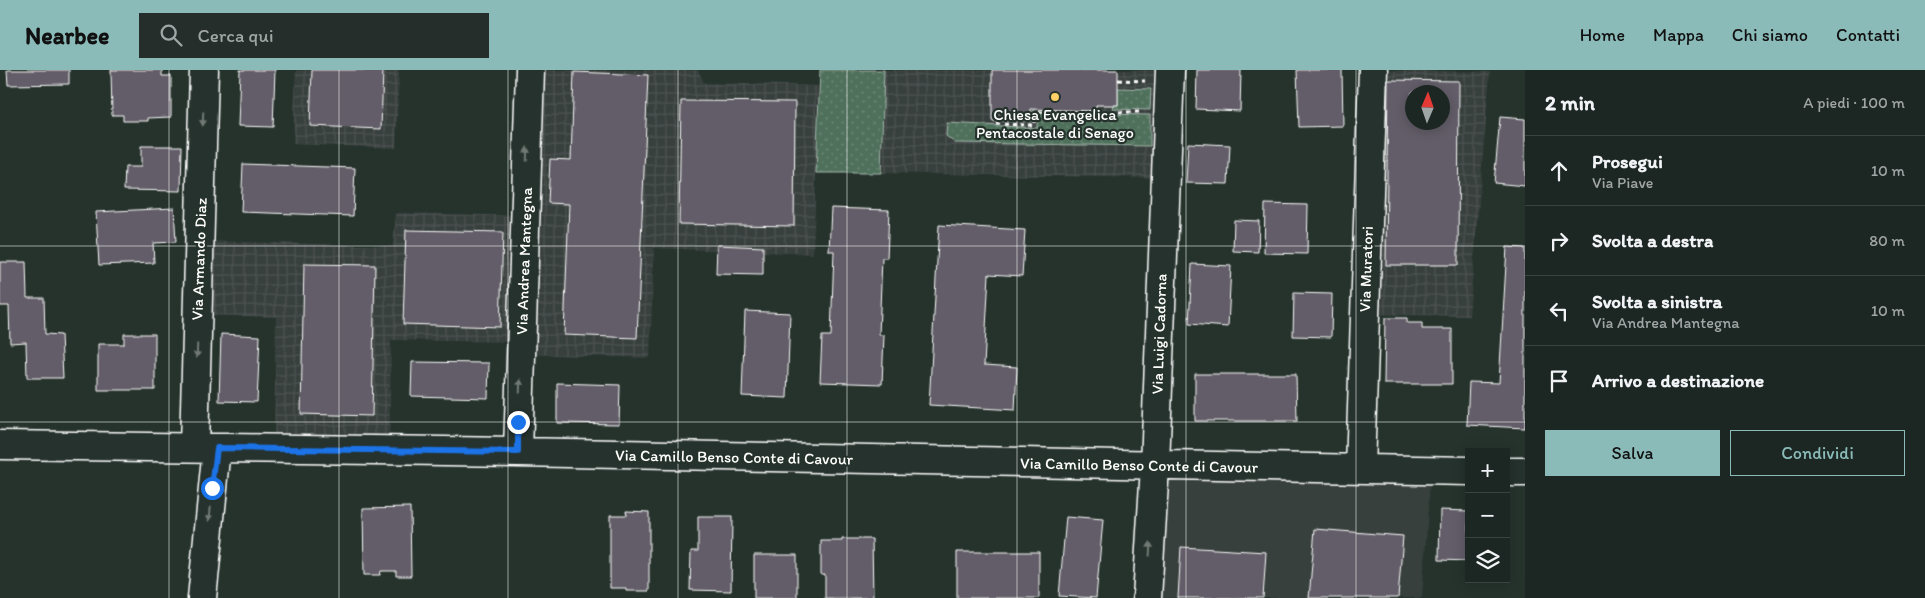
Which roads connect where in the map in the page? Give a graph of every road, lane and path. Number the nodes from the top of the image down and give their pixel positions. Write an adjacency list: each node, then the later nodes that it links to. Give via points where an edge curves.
1 (204, 70): 8 (street, Via Armando Diaz, one-way to 8)
2 (530, 70): 9 (street, Via Andrea Mantegna, one-way to 2)
3 (1170, 70): 10 (street, Via Luigi Cadorna)
4 (1373, 70): 11 (street, Via Muratori)
5 (1150, 112): 6 (path, via 1034,112 1034,125)
6 (996, 124)
7 (0, 445): 8 (street, Via Camillo Benso Conte di Cavour)
8 (206, 448): 9 (street, Via Camillo Benso Conte di Cavour); 15 (street, Via Armando Diaz, one-way to 15)
9 (518, 452): 10 (street, Via Camillo Benso Conte di Cavour)
10 (1155, 466): 11 (street, Via Camillo Benso Conte di Cavour); 16 (street, Via Luigi Cadorna, one-way to 10)
11 (1360, 469): 12 (street, Via Camillo Benso Conte di Cavour)
12 (1465, 471)
13 (1510, 472): 14 (street)
14 (1525, 472)
15 (202, 598)
16 (1147, 598)

